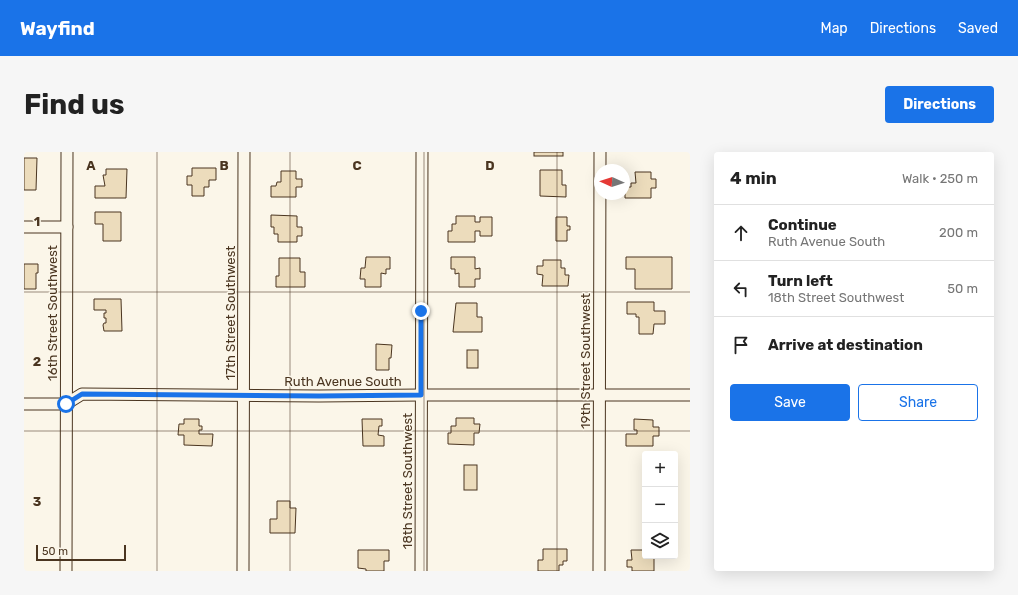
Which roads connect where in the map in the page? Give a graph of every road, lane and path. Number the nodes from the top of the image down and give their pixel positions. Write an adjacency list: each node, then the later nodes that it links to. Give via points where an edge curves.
1 (67, 152): 6 (street, 16th Street Southwest)
2 (244, 152): 7 (street, 17th Street Southwest)
3 (422, 152): 8 (street, 18th Street Southwest)
4 (600, 152): 9 (street, 19th Street Southwest)
5 (24, 227): 6 (street)
6 (67, 227): 12 (street, 16th Street Southwest)
7 (244, 394): 8 (street, Ruth Avenue South); 12 (street, Ruth Avenue South, via 82,394); 14 (street, 17th Street Southwest)
8 (421, 395): 9 (street, Ruth Avenue South); 15 (street, 18th Street Southwest)
9 (599, 396): 10 (street, Ruth Avenue South); 16 (street, 19th Street Southwest)
10 (690, 396)
11 (24, 404): 12 (street)
12 (66, 404): 13 (street, 16th Street Southwest)
13 (66, 571)
14 (243, 571)
15 (421, 571)
16 (599, 571)

